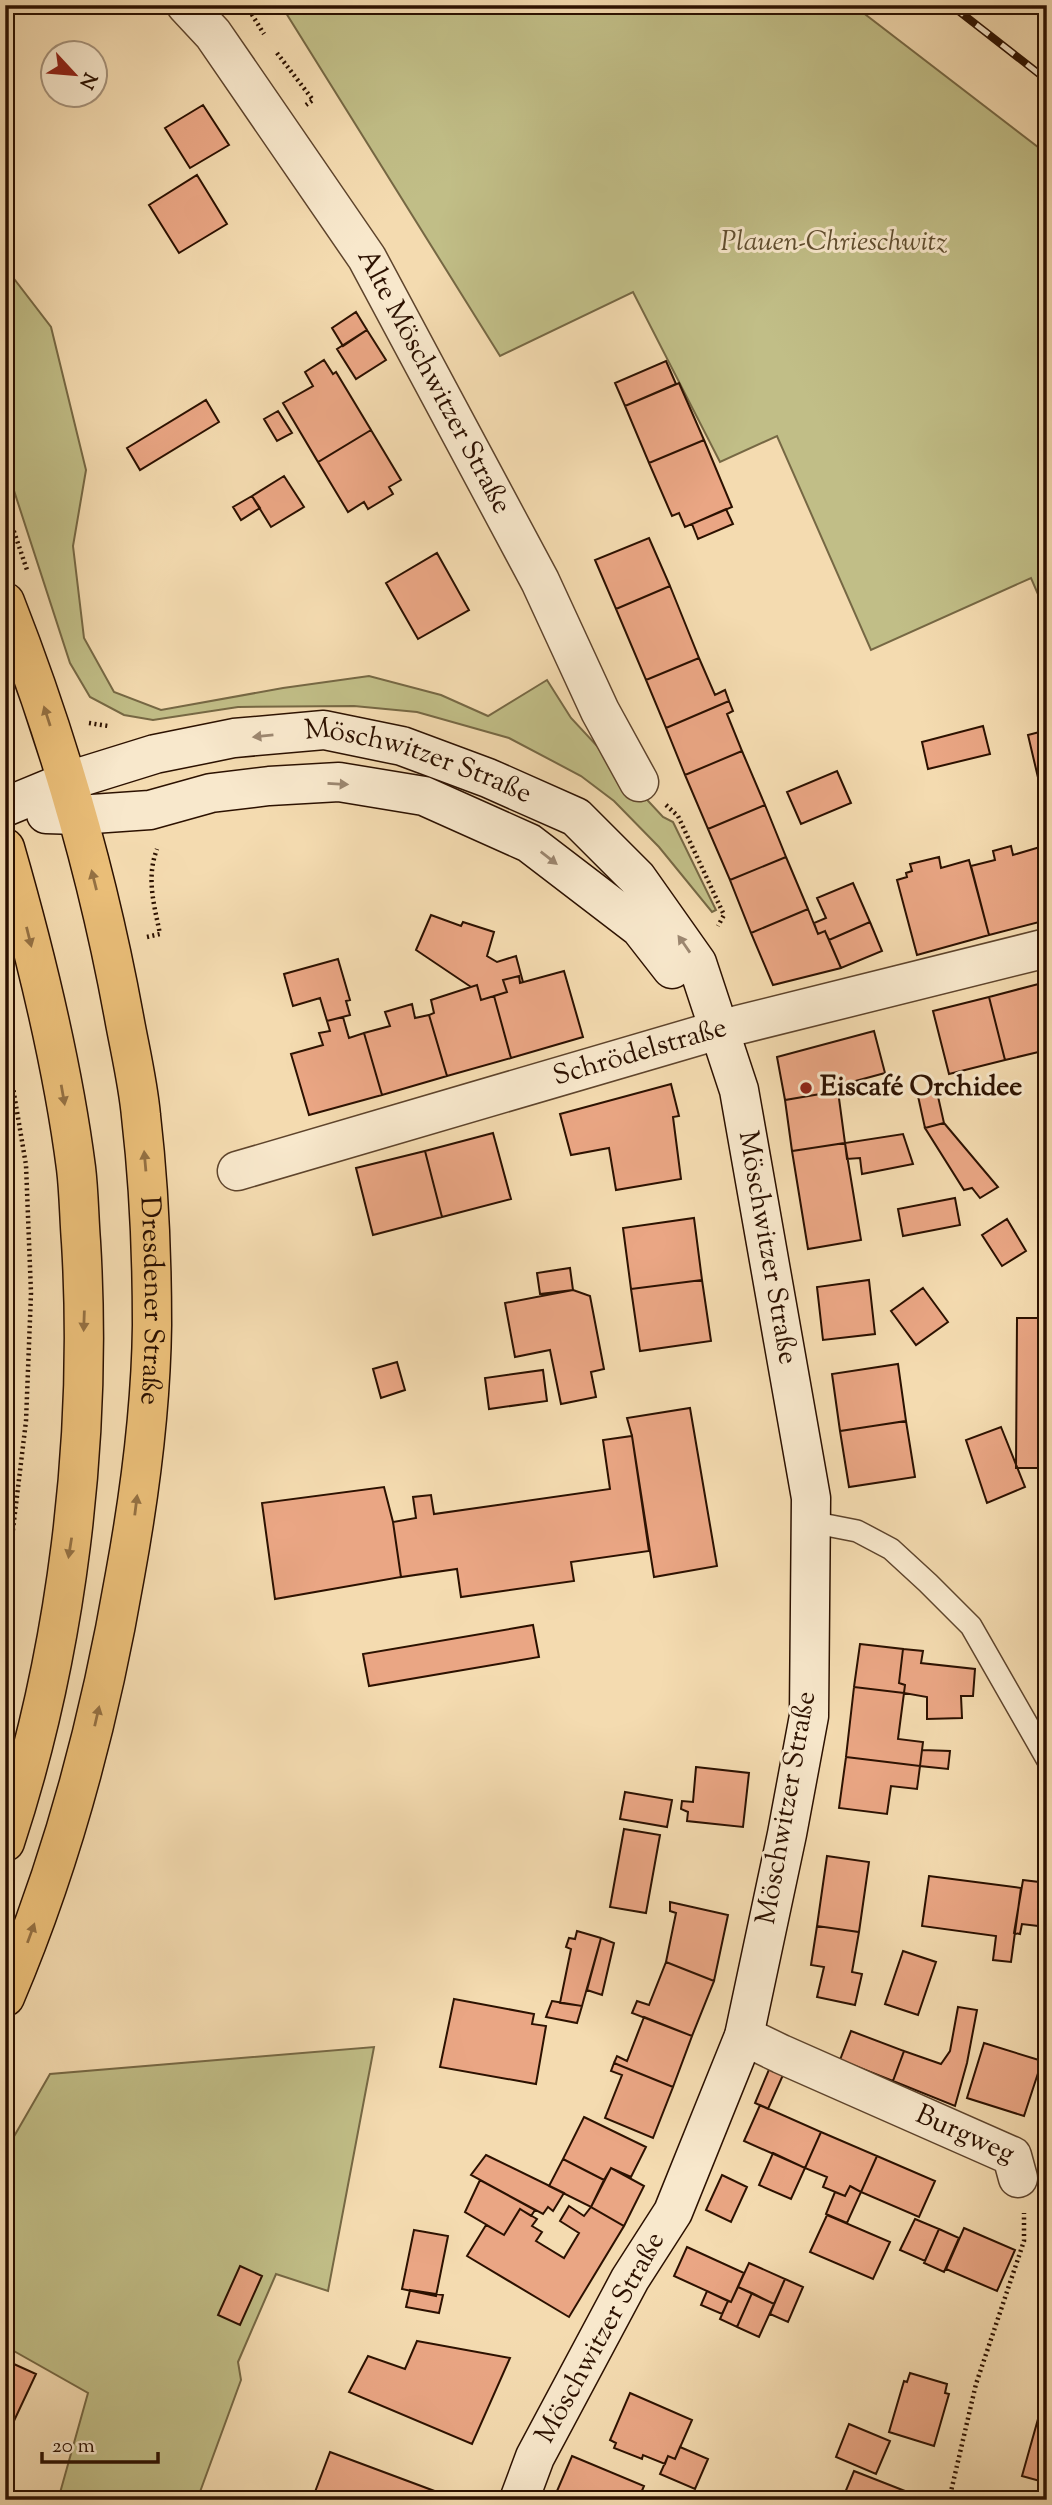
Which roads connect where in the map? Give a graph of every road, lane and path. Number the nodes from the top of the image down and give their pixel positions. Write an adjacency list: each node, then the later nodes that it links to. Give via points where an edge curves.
1 (186, 5): 3 (main road, Alte Möschwitzer Straße, via 213,34 367,258 540,582)
2 (5, 602): 4 (main road, Dresdener Straße, one-way to 2)
3 (639, 782): 10 (path, via 678,816 724,915)
4 (73, 798): 5 (main road, Möschwitzer Straße); 10 (main road, Möschwitzer Straße, one-way to 4, via 637,878 576,817 402,746 324,730 234,738 146,756); 12 (main road, Möschwitzer Straße, one-way to 12, via 150,810 211,793 339,782 424,796 529,843 640,928); 18 (main road, Dresdener Straße, one-way to 4, via 62,1848 96,1720 134,1526 146,1433 150,1220 141,1112 112,953)
5 (5, 809)
6 (158, 845): 8 (path, via 150,881)
7 (5, 848): 17 (main road, one-way to 17, via 51,1028 76,1169 85,1304 82,1428 73,1529 36,1737)
8 (160, 934)
9 (1047, 948): 12 (main road, Schrödelstraße)
10 (698, 963): 12 (main road, Möschwitzer Straße)
11 (10, 1024): 15 (path, via 8,1058 26,1165 31,1293 26,1421)
12 (718, 1030): 13 (main road, Schrödelstraße); 14 (main road, Möschwitzer Straße, via 739,1090 811,1498)
13 (237, 1171)
14 (811, 1522): 16 (lane, via 858,1531 891,1549 937,1591 971,1626); 19 (main road, Möschwitzer Straße, via 809,1716)
15 (5, 1596)
16 (1047, 1759)
17 (5, 1842)
18 (5, 1997)
19 (744, 2036): 20 (main road, Burgweg, via 1012,2156); 21 (main road, Möschwitzer Straße, via 673,2213 630,2278 535,2457)
20 (1018, 2178): 22 (path, Burgweg, via 1024,2241 976,2384)
21 (519, 2500)
22 (949, 2500)

